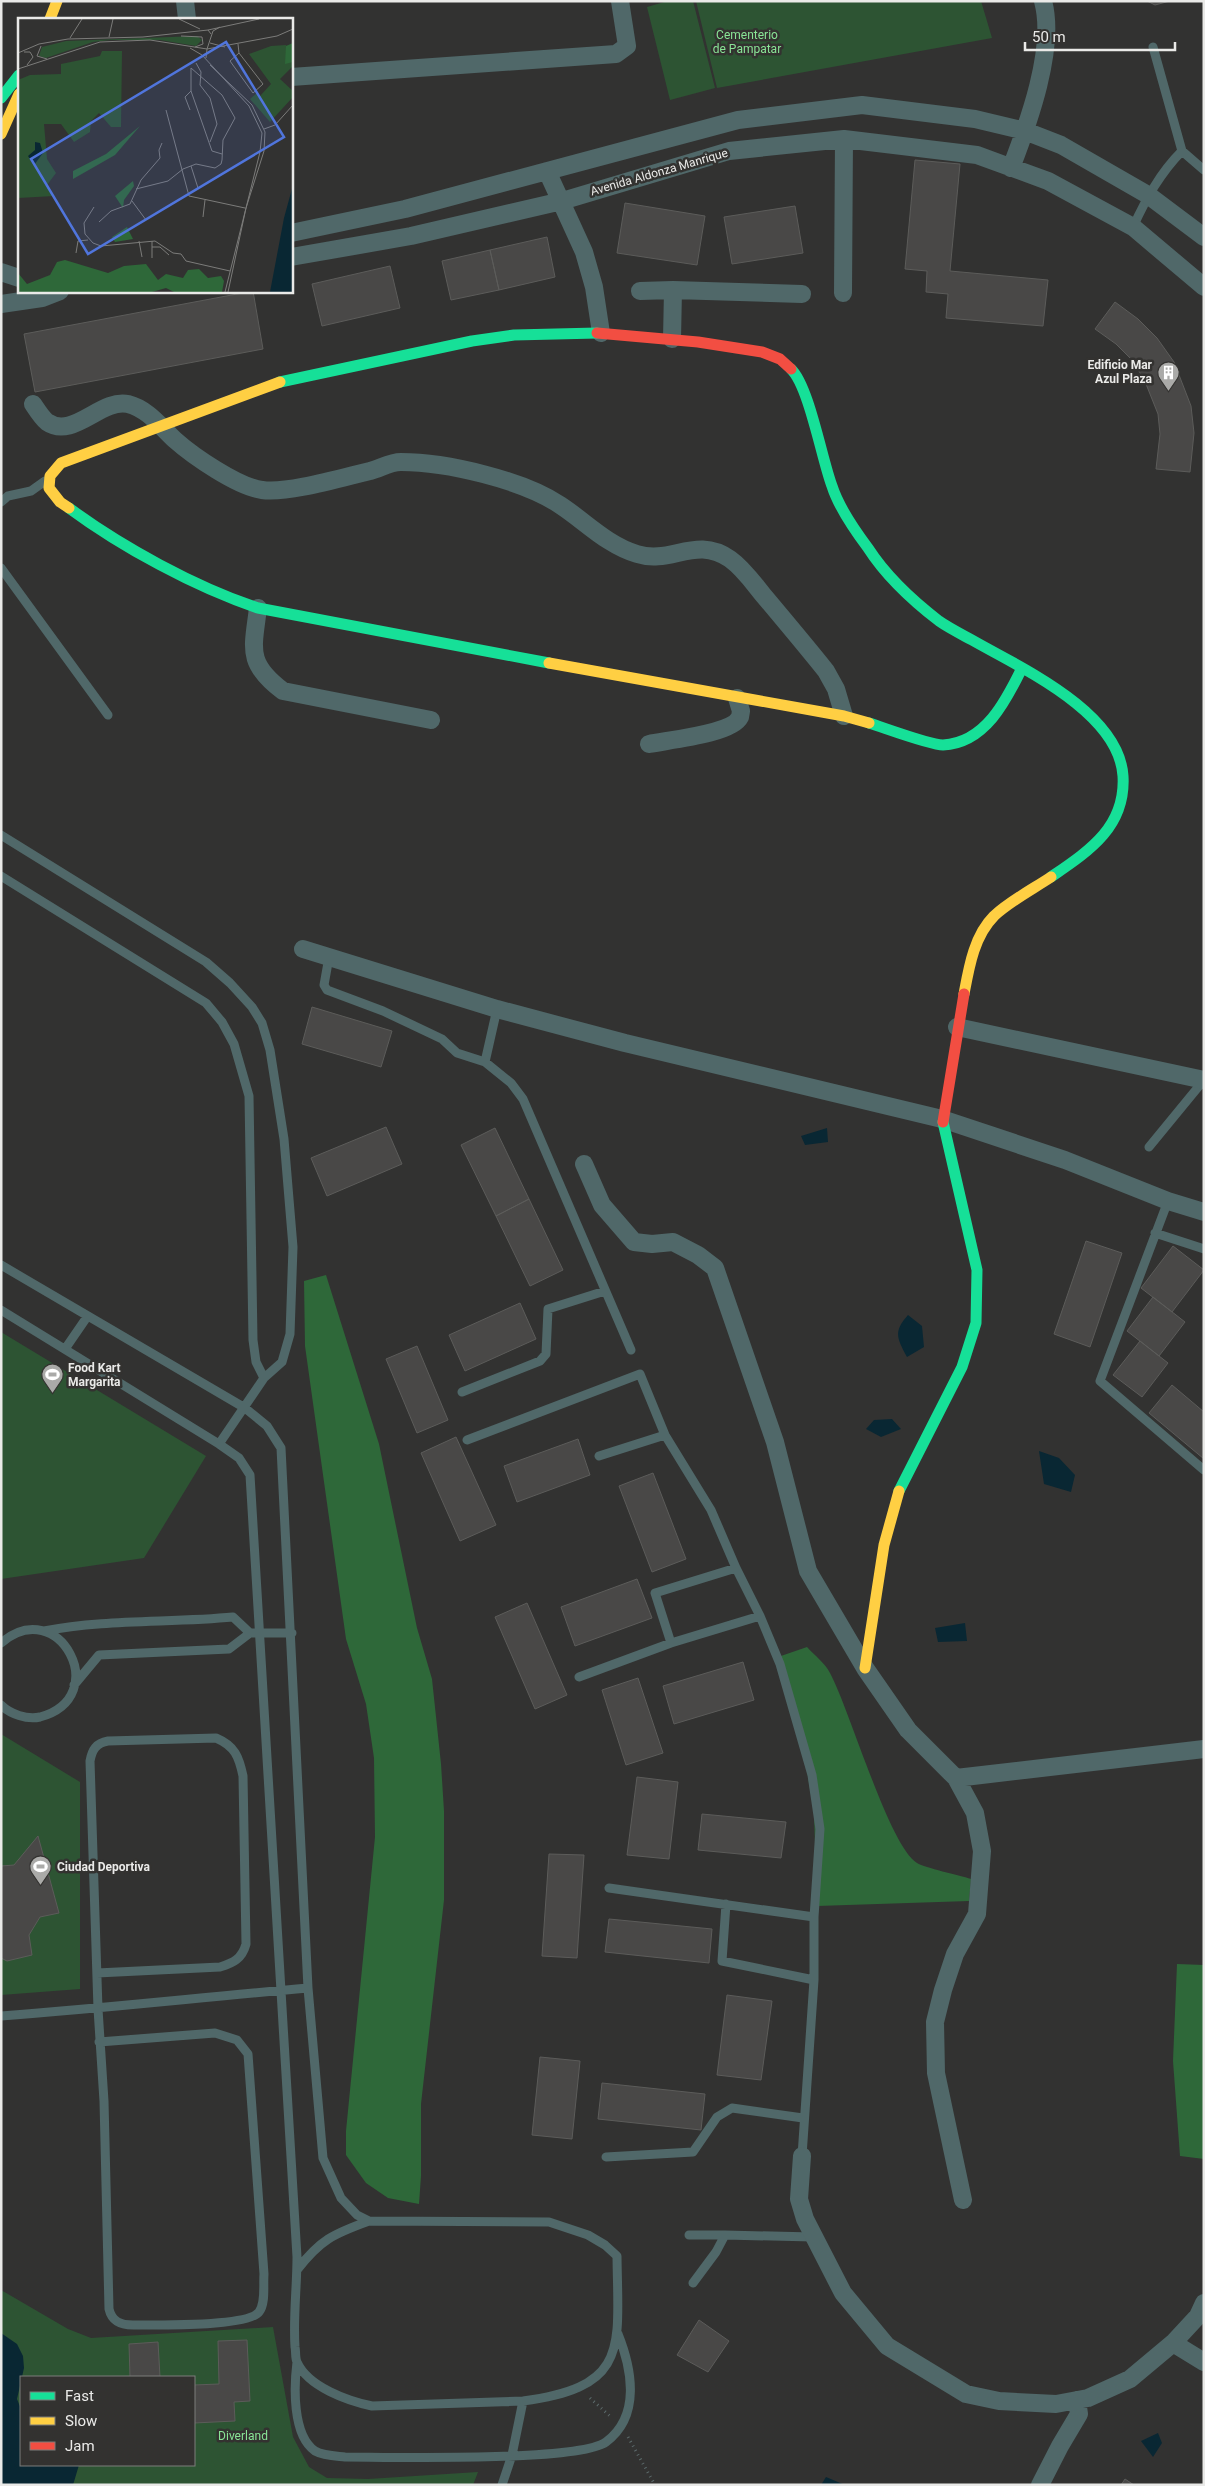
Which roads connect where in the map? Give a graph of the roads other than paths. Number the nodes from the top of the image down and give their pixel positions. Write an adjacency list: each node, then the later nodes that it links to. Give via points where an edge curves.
1 (57, 1): 5 (street)
2 (185, 1): 6 (street)
3 (620, 1): 9 (street, via 627,46 616,54)
4 (1044, 1): 12 (street, via 1047,47)
5 (50, 18)
6 (187, 18)
7 (1153, 47): 15 (lane)
8 (18, 76): 11 (street)
9 (292, 77)
10 (18, 96): 13 (street)
11 (1, 98)
12 (1025, 131): 16 (street); 18 (street, via 975,119 862,104 738,120); 19 (street, via 1061,145)
13 (1, 134)
14 (844, 138): 16 (street, Avenida Aldonza Manrique, via 977,155); 20 (street, Avenida Aldonza Manrique, via 729,151); 31 (street)
15 (1182, 151): 17 (lane); 19 (lane)
16 (1011, 168): 21 (street, Avenida Aldonza Manrique, via 1048,181)
17 (1204, 170)
18 (547, 171): 20 (street); 22 (street, via 406,209)
19 (1148, 195): 21 (lane); 23 (street)
20 (562, 201): 24 (street, Avenida Aldonza Manrique, via 411,236); 34 (street, via 584,252 594,286)
21 (1133, 227): 27 (street, Avenida Aldonza Manrique)
22 (292, 233)
23 (1204, 237)
24 (292, 257)
25 (1, 272): 26 (street)
26 (18, 278)
27 (1204, 287)
28 (673, 290): 29 (street); 32 (street); 35 (street)
29 (640, 291)
30 (57, 292): 33 (street, via 42,298)
31 (842, 293)
32 (802, 294)
33 (1, 304)
34 (601, 333): 35 (street); 37 (street, via 514,336 462,343 281,382)
35 (672, 339): 42 (street, via 762,352 788,365 808,404 832,488 868,549 898,585 940,622)
36 (33, 404): 37 (street, via 47,421 59,427 74,424 120,403 141,408)
37 (160, 426): 38 (street, via 62,463 51,472); 45 (street, via 193,455 241,483 261,490 286,490 398,462 436,464 540,494 566,509 609,542 640,555 658,558 700,548 718,552 738,566 826,670)
38 (49, 479): 39 (lane, via 32,492 8,496); 41 (street, via 51,493 72,513 222,595)
39 (1, 502)
40 (1, 568): 44 (lane)
41 (258, 608): 43 (street); 46 (street, via 253,646 257,664 265,677 283,691)
42 (1022, 668): 45 (street, via 987,726 973,737 954,744 942,745); 53 (street, via 1079,705 1110,737 1122,762 1124,792 1117,817 1100,840 994,916 980,935 969,965)
43 (737, 698): 45 (street); 47 (street, via 740,717 730,726)
44 (108, 715)
45 (844, 716)
46 (431, 720)
47 (649, 744)
48 (1, 836): 69 (lane, via 206,962 230,983 262,1023 270,1050 284,1139 293,1248 290,1334 282,1362)
49 (1, 876): 69 (lane, via 206,1003 234,1044 249,1096 253,1340 256,1362)
50 (303, 949): 51 (street)
51 (329, 957): 52 (street); 54 (lane, via 324,985 327,990 382,1011 442,1039 457,1053)
52 (497, 1009): 54 (lane); 56 (street)
53 (957, 1027): 55 (street); 56 (street)
54 (485, 1062): 64 (lane, via 511,1083 523,1099)
55 (1204, 1080): 57 (lane)
56 (942, 1119): 59 (street, via 1065,1160); 85 (street, via 977,1270 976,1323 962,1367 897,1494 884,1546)
57 (1149, 1147)
58 (584, 1164): 85 (street, via 602,1205 634,1242 673,1242 715,1268 775,1442 808,1571)
59 (1168, 1201): 60 (street); 61 (lane)
60 (1204, 1212)
61 (1155, 1233): 62 (lane); 76 (lane, via 1100,1381)
62 (1204, 1249)
63 (1, 1266): 66 (lane)
64 (605, 1291): 68 (lane); 70 (lane, via 548,1309 547,1348 540,1361)
65 (1, 1310): 67 (lane)
66 (87, 1317): 67 (lane); 71 (lane)
67 (65, 1349): 74 (lane)
68 (631, 1350)
69 (264, 1378): 71 (lane)
70 (462, 1392)
71 (245, 1408): 74 (lane); 80 (lane, via 266,1426 281,1448)
72 (665, 1435): 73 (lane, via 640,1374); 75 (lane); 77 (lane, via 711,1510)
73 (467, 1440)
74 (219, 1444): 82 (lane, via 240,1458 250,1475)
75 (599, 1456)
76 (1204, 1470)
77 (736, 1568): 78 (lane); 84 (lane, via 655,1593)
78 (760, 1616): 84 (lane); 93 (lane, via 780,1664 812,1776 820,1829)
79 (44, 1631): 81 (lane, via 72,1626 233,1617); 83 (lane, via 26,1630 10,1635); 87 (lane, via 59,1639 70,1652 76,1668)
80 (292, 1633): 82 (lane); 96 (lane)
81 (250, 1634): 82 (lane); 87 (lane, via 229,1649 99,1655)
82 (260, 1634): 97 (lane)
83 (1, 1643)
84 (671, 1643): 86 (lane)
85 (865, 1668): 90 (street, via 908,1730)
86 (579, 1677)
87 (74, 1685): 88 (lane, via 66,1701 54,1712 37,1718 20,1716)
88 (1, 1705)
89 (1204, 1749): 90 (street)
90 (956, 1778): 104 (street, via 975,1813 982,1851 977,1914 955,1954 935,2022 936,2074)
91 (609, 1888): 92 (lane)
92 (726, 1904): 93 (lane); 95 (lane, via 722,1961)
93 (814, 1917): 95 (lane)
94 (97, 1973): 94 (lane, via 90,1761 94,1749 108,1741 216,1738 223,1741 239,1757 243,1776 246,1944 241,1955 230,1964 220,1966); 98 (lane)
95 (814, 1980): 101 (lane)
96 (308, 1988): 97 (lane); 105 (lane, via 323,2158 341,2198 357,2215)
97 (279, 1990): 98 (lane); 109 (lane)
98 (98, 2009): 99 (lane); 100 (lane)
99 (1, 2016)
100 (99, 2042): 100 (lane, via 215,2033 237,2040 248,2054 264,2274 261,2309 254,2317 234,2322 133,2325 124,2325 113,2317 109,2309 104,2101)
101 (803, 2118): 102 (lane); 103 (lane, via 732,2108 717,2117 693,2152)
102 (802, 2156): 108 (street, via 799,2199)
103 (606, 2157)
104 (963, 2200)
105 (369, 2221): 109 (lane, via 342,2230 320,2243); 112 (lane, via 549,2222 588,2235 605,2244 617,2256)
106 (689, 2235): 107 (lane)
107 (725, 2235): 108 (lane); 110 (lane)
108 (813, 2237): 116 (street, via 843,2293 887,2346 908,2359 966,2394 998,2401 1056,2404)
109 (297, 2270): 114 (lane, via 294,2329)
110 (693, 2283)
111 (1204, 2303): 113 (street, via 1198,2316)
112 (618, 2334): 117 (lane, via 605,2369 580,2388); 118 (lane, via 628,2360 630,2379 629,2408 621,2427 605,2442 587,2450)
113 (1173, 2342): 115 (street); 116 (street, via 1130,2378)
114 (297, 2362): 117 (lane, via 326,2390 351,2402 372,2406); 118 (lane, via 295,2403 302,2434 315,2450 325,2455)
115 (1204, 2362)
116 (1077, 2400): 120 (street, via 1079,2414)
117 (523, 2401): 118 (lane)
118 (512, 2455): 119 (lane)
119 (502, 2485)
120 (1040, 2485)

